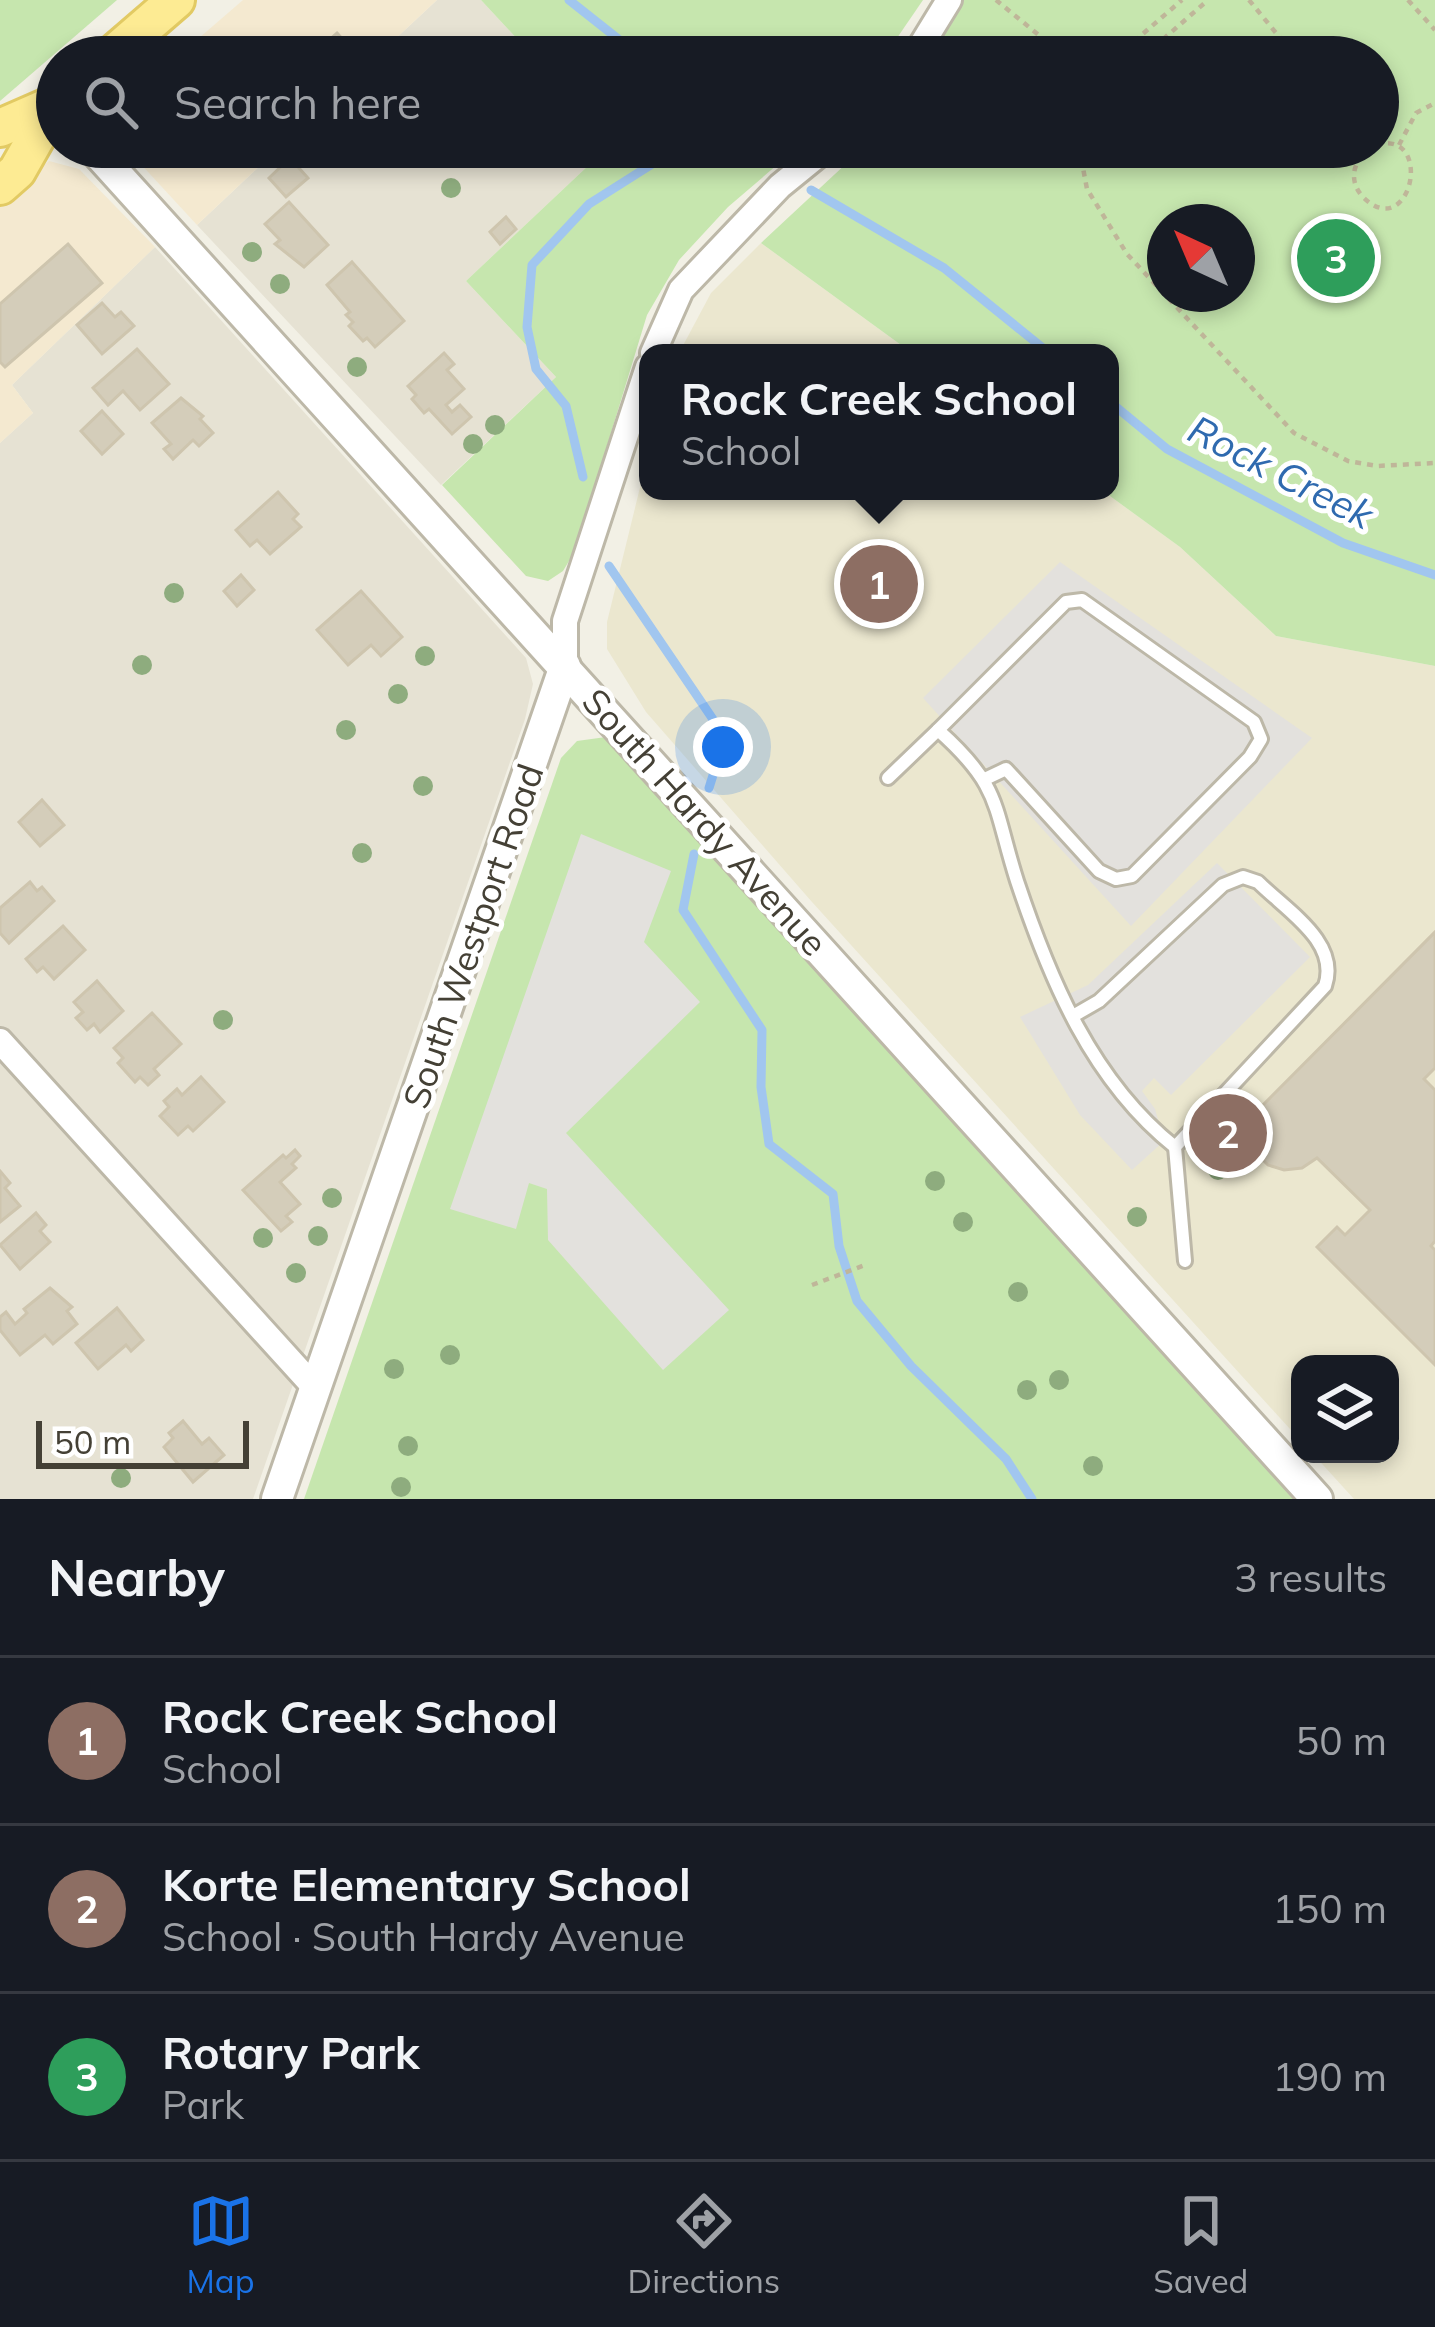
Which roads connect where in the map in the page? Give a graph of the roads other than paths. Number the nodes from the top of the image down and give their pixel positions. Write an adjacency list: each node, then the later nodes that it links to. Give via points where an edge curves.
1 (176, 0): 3 (main road)
2 (949, 0): 4 (street)
3 (134, 36)
4 (927, 36)
5 (36, 114): 6 (main road)
6 (0, 128)
7 (36, 139): 10 (main road)
8 (111, 168): 13 (street, South Hardy Avenue)
9 (802, 168): 11 (street, via 681,290)
10 (0, 186)
11 (657, 344)
12 (639, 395): 13 (street, South Westport Road, via 566,621)
13 (565, 666): 21 (street, South Westport Road); 23 (street, South Hardy Avenue)
14 (938, 730): 15 (lane); 16 (lane); 16 (lane, via 1066,602 1082,600 1254,722 1261,739 1132,876 1116,879 1099,871 1006,769)
15 (888, 778)
16 (985, 779): 17 (lane)
17 (1073, 1016): 19 (lane, via 1129,1107); 19 (lane, via 1100,1001 1223,885 1243,877 1328,950 1325,986)
18 (0, 1041): 21 (street)
19 (1175, 1147): 20 (lane)
20 (1184, 1261)
21 (316, 1389): 22 (street, South Westport Road)
22 (277, 1499)
23 (1317, 1499)

